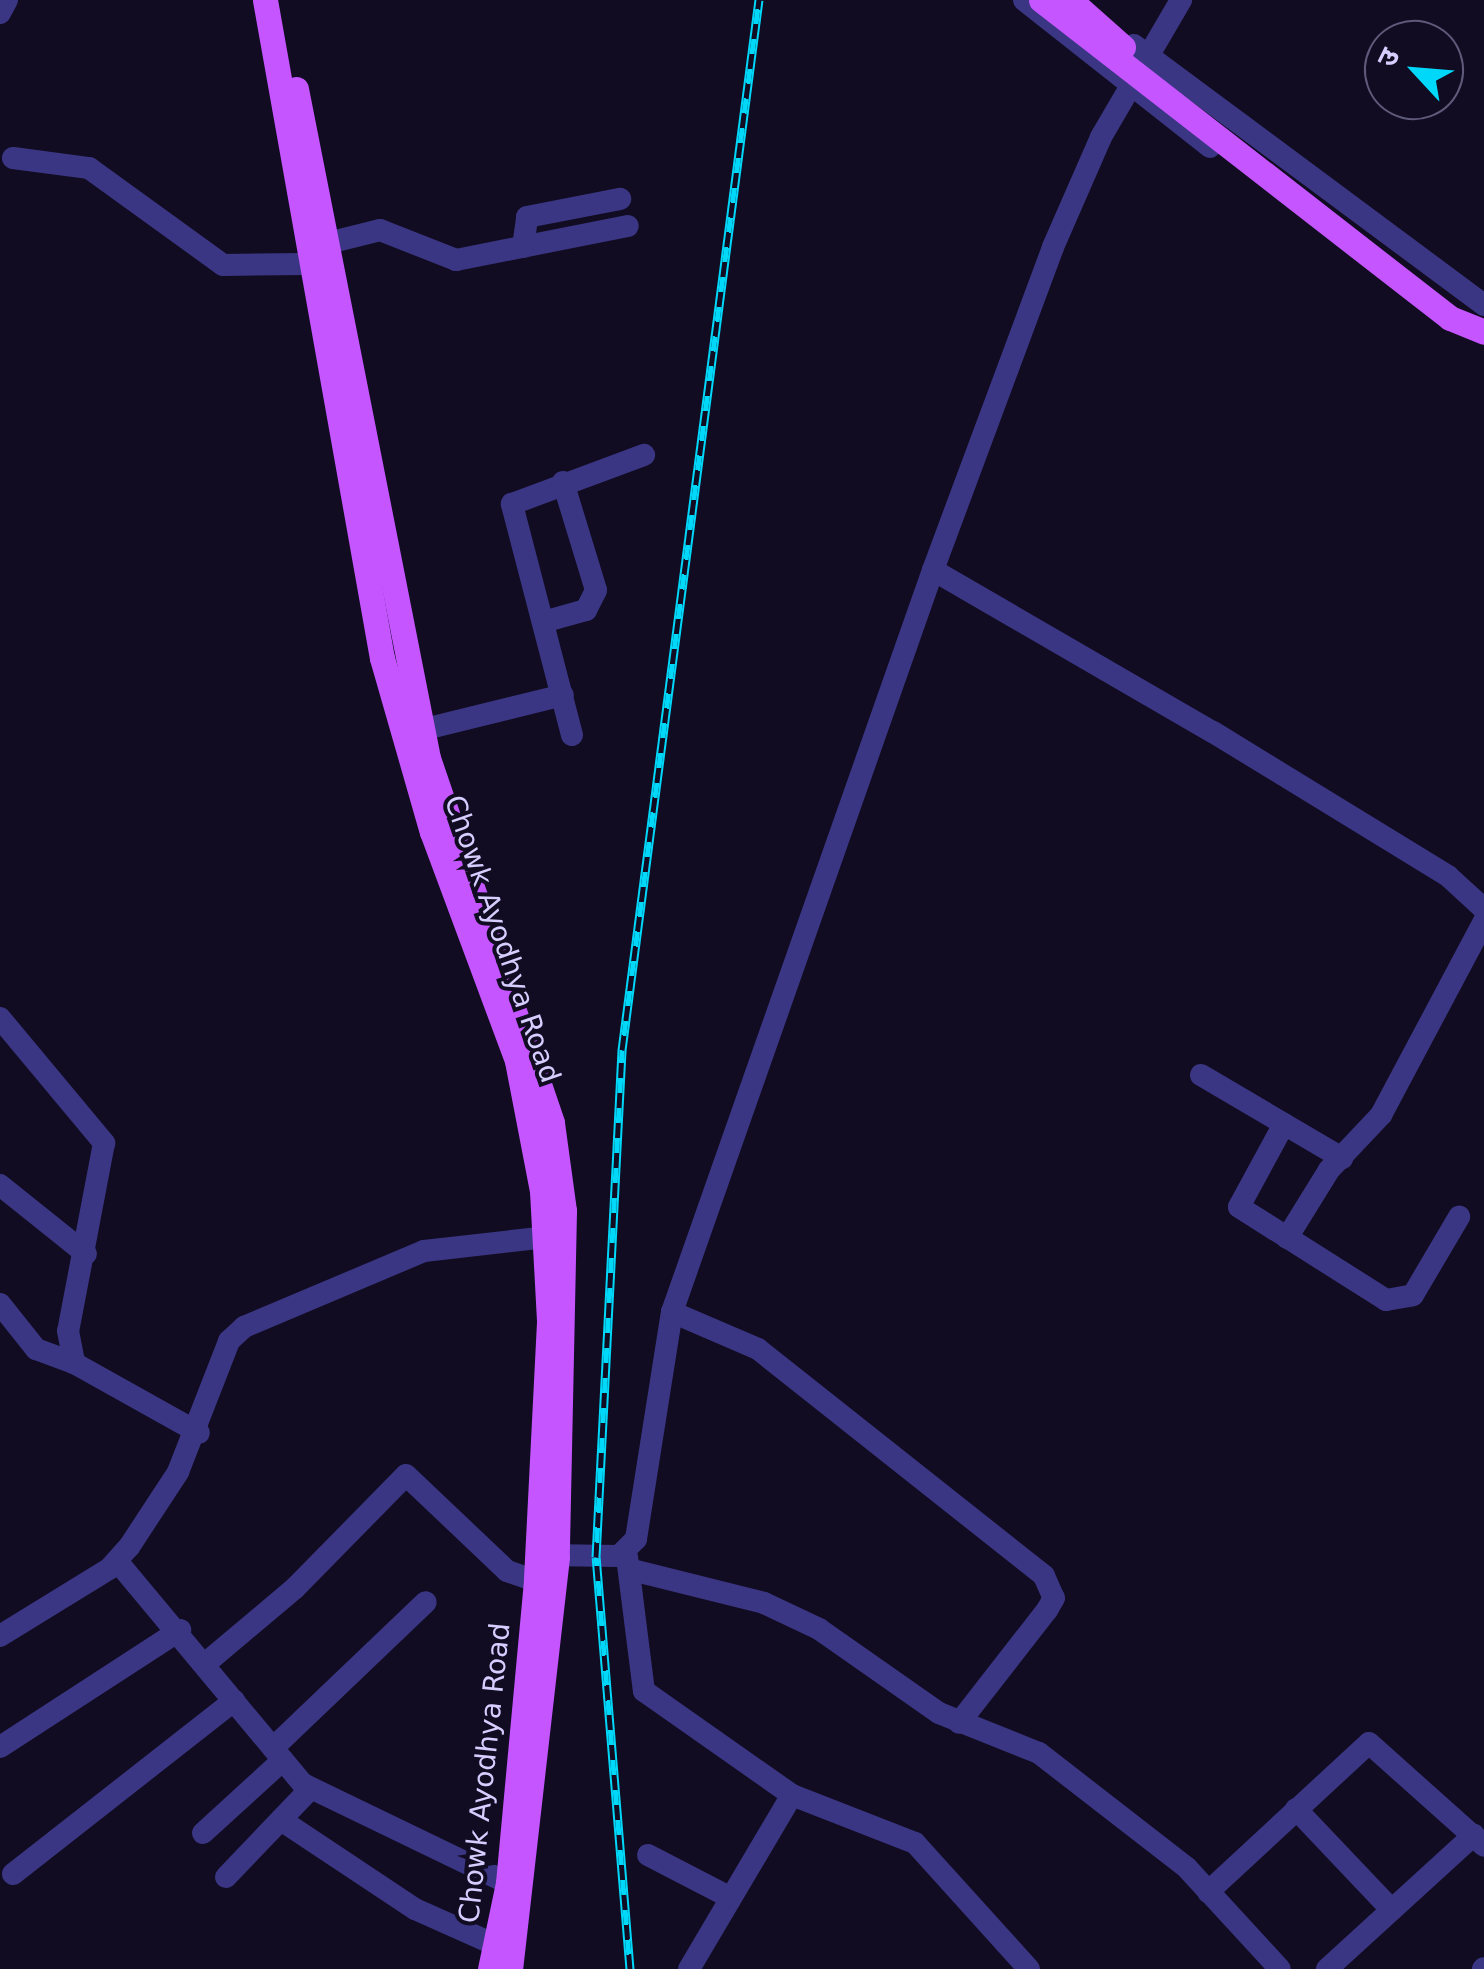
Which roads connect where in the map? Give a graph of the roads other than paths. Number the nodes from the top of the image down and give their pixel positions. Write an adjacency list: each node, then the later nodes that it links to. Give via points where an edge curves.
1 (6, 0): 9 (street)
2 (266, 0): 16 (main road, Chowk Ayodhya Road)
3 (282, 0): 16 (main road, Chowk Ayodhya Road)
4 (1024, 0): 11 (street)
5 (1041, 0): 19 (main road, bridge, via 1450,318)
6 (1070, 0): 18 (main road, bridge, via 1458,307)
7 (1082, 0): 10 (street)
8 (1181, 0): 10 (street)
9 (0, 14)
10 (1144, 54): 11 (street); 17 (street)
11 (1128, 85): 20 (street); 23 (street, via 1053,246)
12 (13, 158): 16 (street, via 88,168 223,265)
13 (620, 199): 15 (street, via 527,216)
14 (628, 226): 15 (street)
15 (523, 247): 16 (street, via 437,259 380,230)
16 (316, 254): 25 (main road, Chowk Ayodhya Road)
17 (1484, 305)
18 (1484, 317)
19 (1484, 332)
20 (1484, 344)
21 (644, 455): 22 (street)
22 (563, 482): 24 (street, via 512,504); 24 (street, via 596,590 586,610)
23 (933, 570): 29 (street, via 1197,722); 42 (street)
24 (542, 622): 26 (street)
25 (393, 656): 27 (main road, Chowk Ayodhya Road); 38 (main road, Chowk Ayodhya Road, via 432,832 517,1061)
26 (563, 695): 27 (street); 28 (street)
27 (422, 730): 45 (main road, Chowk Ayodhya Road, via 552,1123 569,1317)
28 (572, 736)
29 (1484, 910): 35 (street, via 1381,1116)
30 (0, 1018): 31 (street)
31 (17, 1042): 32 (street); 40 (street, via 104,1143)
32 (0, 1060)
33 (1201, 1075): 34 (street)
34 (1284, 1124): 35 (street); 39 (street, via 1236,1202)
35 (1342, 1158): 39 (street)
36 (0, 1185): 40 (street)
37 (1459, 1217): 39 (street, via 1413,1295 1399,1303)
38 (546, 1237): 44 (street, via 424,1252 259,1317 230,1340); 45 (main road, Chowk Ayodhya Road)
39 (1287, 1238)
40 (86, 1254): 43 (street, via 68,1330)
41 (0, 1304): 43 (street, via 36,1349)
42 (672, 1312): 47 (street); 54 (street, via 758,1349 1044,1576 1054,1598 1048,1610)
43 (74, 1363): 44 (street)
44 (198, 1433): 46 (street)
45 (547, 1556): 47 (street); 48 (main road, Chowk Ayodhya Road); 71 (main road, Chowk Ayodhya Road)
46 (117, 1561): 50 (street); 51 (street)
47 (629, 1562): 54 (street, via 819,1629); 58 (street, via 634,1663 644,1691)
48 (536, 1581): 52 (street, via 507,1571 406,1475 296,1588); 66 (main road, Chowk Ayodhya Road)
49 (426, 1602): 56 (street)
50 (180, 1630): 52 (street); 55 (street)
51 (0, 1636)
52 (206, 1663): 53 (street)
53 (234, 1701): 56 (street); 64 (street)
54 (959, 1723): 67 (street, via 1039,1753)
55 (0, 1747)
56 (278, 1754): 57 (street); 61 (street)
57 (310, 1789): 60 (street); 66 (street)
58 (792, 1795): 68 (street); 73 (street, via 916,1843)
59 (1296, 1809): 62 (street, via 1362,1746 1376,1744); 67 (street); 69 (street)
60 (281, 1820): 65 (street); 70 (street)
61 (203, 1833)
62 (1479, 1840): 69 (street)
63 (648, 1855): 68 (street)
64 (12, 1874)
65 (226, 1877)
66 (508, 1883): 70 (main road, Chowk Ayodhya Road)
67 (1208, 1892): 74 (street)
68 (731, 1898): 72 (street)
69 (1392, 1910): 75 (street)
70 (493, 1957)
71 (510, 1969)
72 (689, 1969)
73 (1029, 1969)
74 (1280, 1969)
75 (1327, 1969)

